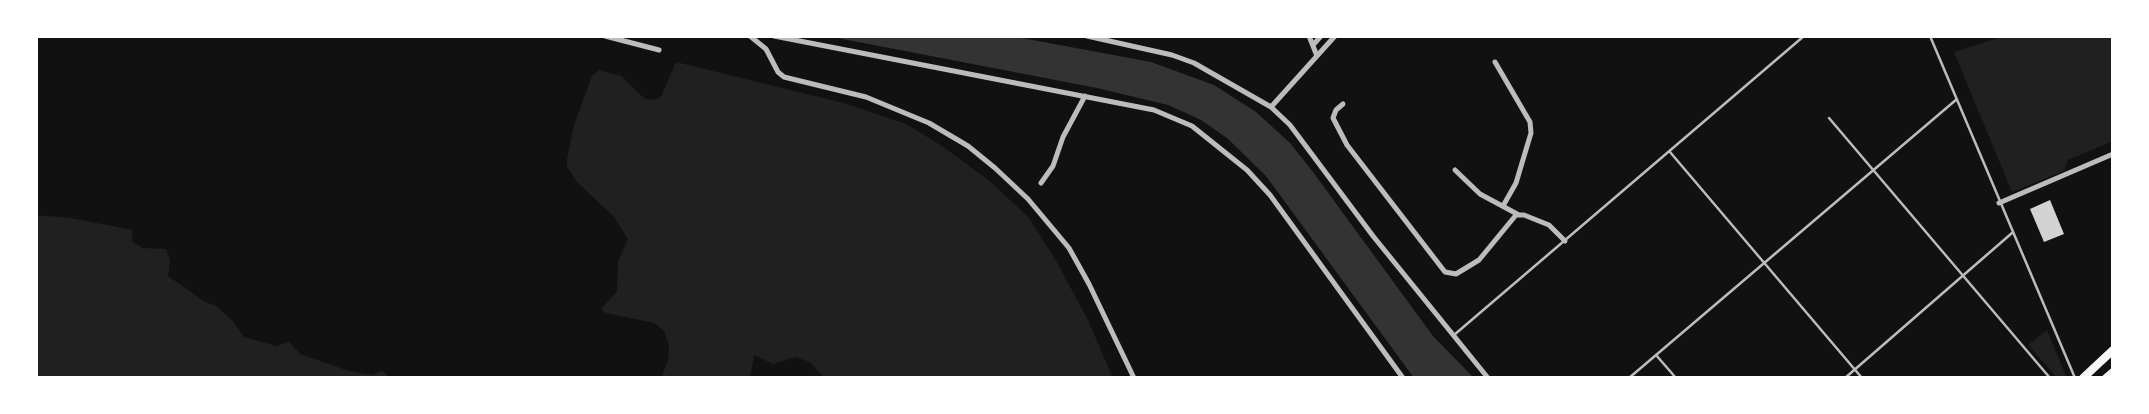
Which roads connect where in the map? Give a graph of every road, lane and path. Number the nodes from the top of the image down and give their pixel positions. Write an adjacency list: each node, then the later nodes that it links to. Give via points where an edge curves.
1 (605, 36): 11 (street)
2 (750, 36): 36 (street, via 766,49 784,77 866,97 929,123 968,146 996,168 1028,199 1068,248)
3 (774, 36): 14 (street)
4 (1087, 36): 17 (street, via 1194,63)
5 (1309, 36): 10 (street)
6 (1321, 36): 10 (street)
7 (1335, 36): 12 (street)
8 (1804, 36): 19 (lane)
9 (1930, 36): 15 (lane)
10 (1313, 45): 12 (street)
11 (658, 50)
12 (1318, 56): 17 (street)
13 (1495, 62): 25 (street, via 1530,122 1531,133 1516,183)
14 (1086, 96): 23 (street, via 1063,137 1053,166); 37 (street, via 1154,110 1182,120 1205,134 1247,170 1275,202)
15 (1957, 99): 22 (lane); 24 (lane)
16 (1343, 104): 26 (street, via 1333,118 1347,145 1445,272 1456,274 1479,260 1502,236 1513,218)
17 (1271, 107): 31 (street, via 1290,125)
18 (1829, 118): 22 (lane)
19 (1670, 152): 28 (lane); 29 (lane)
20 (2113, 154): 24 (street)
21 (1455, 170): 25 (street, via 1480,194)
22 (1873, 170): 29 (lane); 30 (lane)
23 (1041, 183)
24 (1999, 203): 27 (lane)
25 (1503, 206): 26 (street)
26 (1520, 215): 28 (street, via 1549,225)
27 (2012, 233): 30 (lane); 44 (lane)
28 (1565, 241): 31 (lane)
29 (1764, 263): 33 (lane); 34 (lane)
30 (1963, 276): 34 (lane); 43 (lane)
31 (1453, 336): 38 (street)
32 (2113, 350): 45 (main road)
33 (1656, 355): 39 (lane); 40 (lane)
34 (1854, 369): 41 (lane); 42 (lane)
35 (2113, 372): 46 (main road)
36 (1134, 378)
37 (1404, 378)
38 (1488, 378)
39 (1629, 378)
40 (1676, 378)
41 (1845, 378)
42 (1862, 378)
43 (2050, 378)
44 (2074, 378)
45 (2083, 378)
46 (2106, 378)

